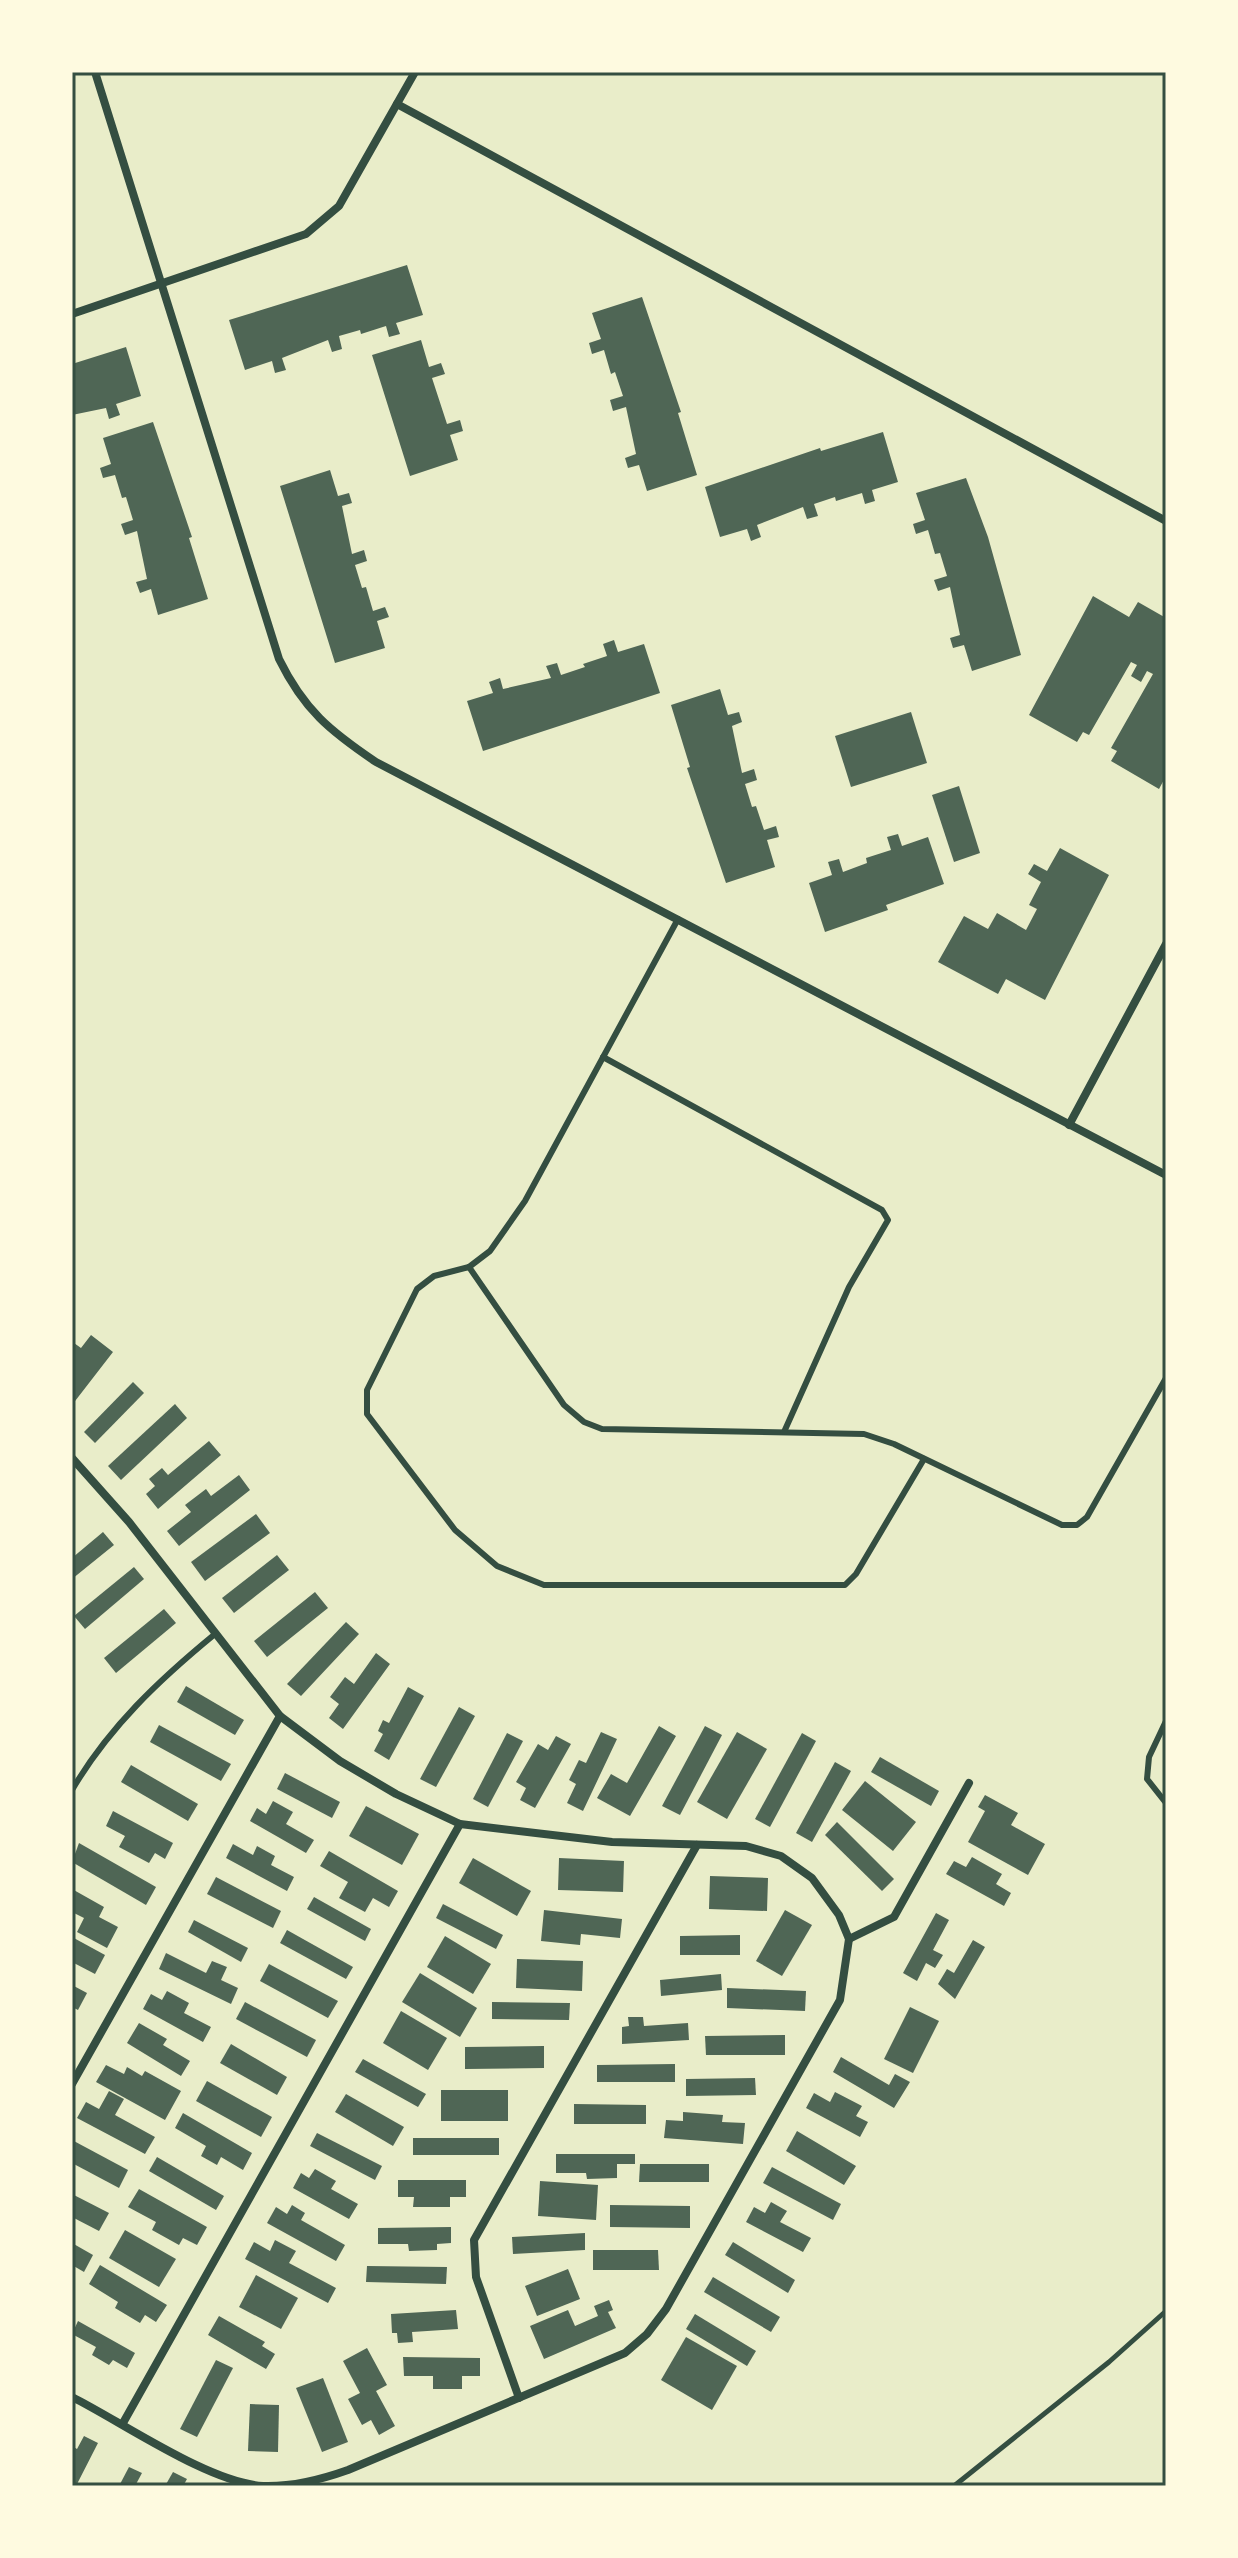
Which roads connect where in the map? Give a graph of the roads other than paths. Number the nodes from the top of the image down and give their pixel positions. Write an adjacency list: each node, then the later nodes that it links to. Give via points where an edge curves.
1 (95, 72): 4 (street)
2 (415, 72): 3 (street)
3 (397, 104): 4 (street, via 339,206 306,234); 6 (street)
4 (161, 286): 5 (street); 7 (street, via 279,659 303,703 333,733 376,762)
5 (72, 314)
6 (1166, 521)
7 (678, 919): 9 (lane); 10 (street)
8 (1166, 944): 10 (street)
9 (603, 1057): 12 (lane, via 525,1201 490,1251); 14 (lane, via 882,1210 888,1220 849,1287)
10 (1069, 1125): 11 (street)
11 (1166, 1175)
12 (469, 1267): 14 (lane, via 564,1405 584,1422 602,1429); 16 (lane, via 434,1276 417,1289 367,1390 367,1414 455,1530 497,1566 532,1581 845,1585)
13 (1166, 1378): 16 (lane, via 1087,1517 1077,1525 1062,1525)
14 (784, 1432): 16 (lane, via 864,1434)
15 (72, 1458): 17 (street)
16 (924, 1459)
17 (215, 1634): 18 (street); 21 (lane, via 154,1685 94,1752)
18 (280, 1716): 23 (street, via 340,1761); 26 (street)
19 (1166, 1721): 22 (lane, via 1149,1757 1147,1779)
20 (969, 1783): 25 (street, via 894,1917)
21 (72, 1790)
22 (1166, 1803)
23 (460, 1824): 24 (street, via 549,1837); 29 (street)
24 (697, 1845): 25 (street, via 746,1846 791,1862 812,1878); 28 (street, via 474,2240 476,2277)
25 (849, 1939): 28 (street, via 840,2000 666,2309 625,2353)
26 (72, 2084)
27 (72, 2397): 29 (street)
28 (519, 2398): 29 (street, via 348,2470 283,2485 260,2486 221,2475)
29 (123, 2423)

